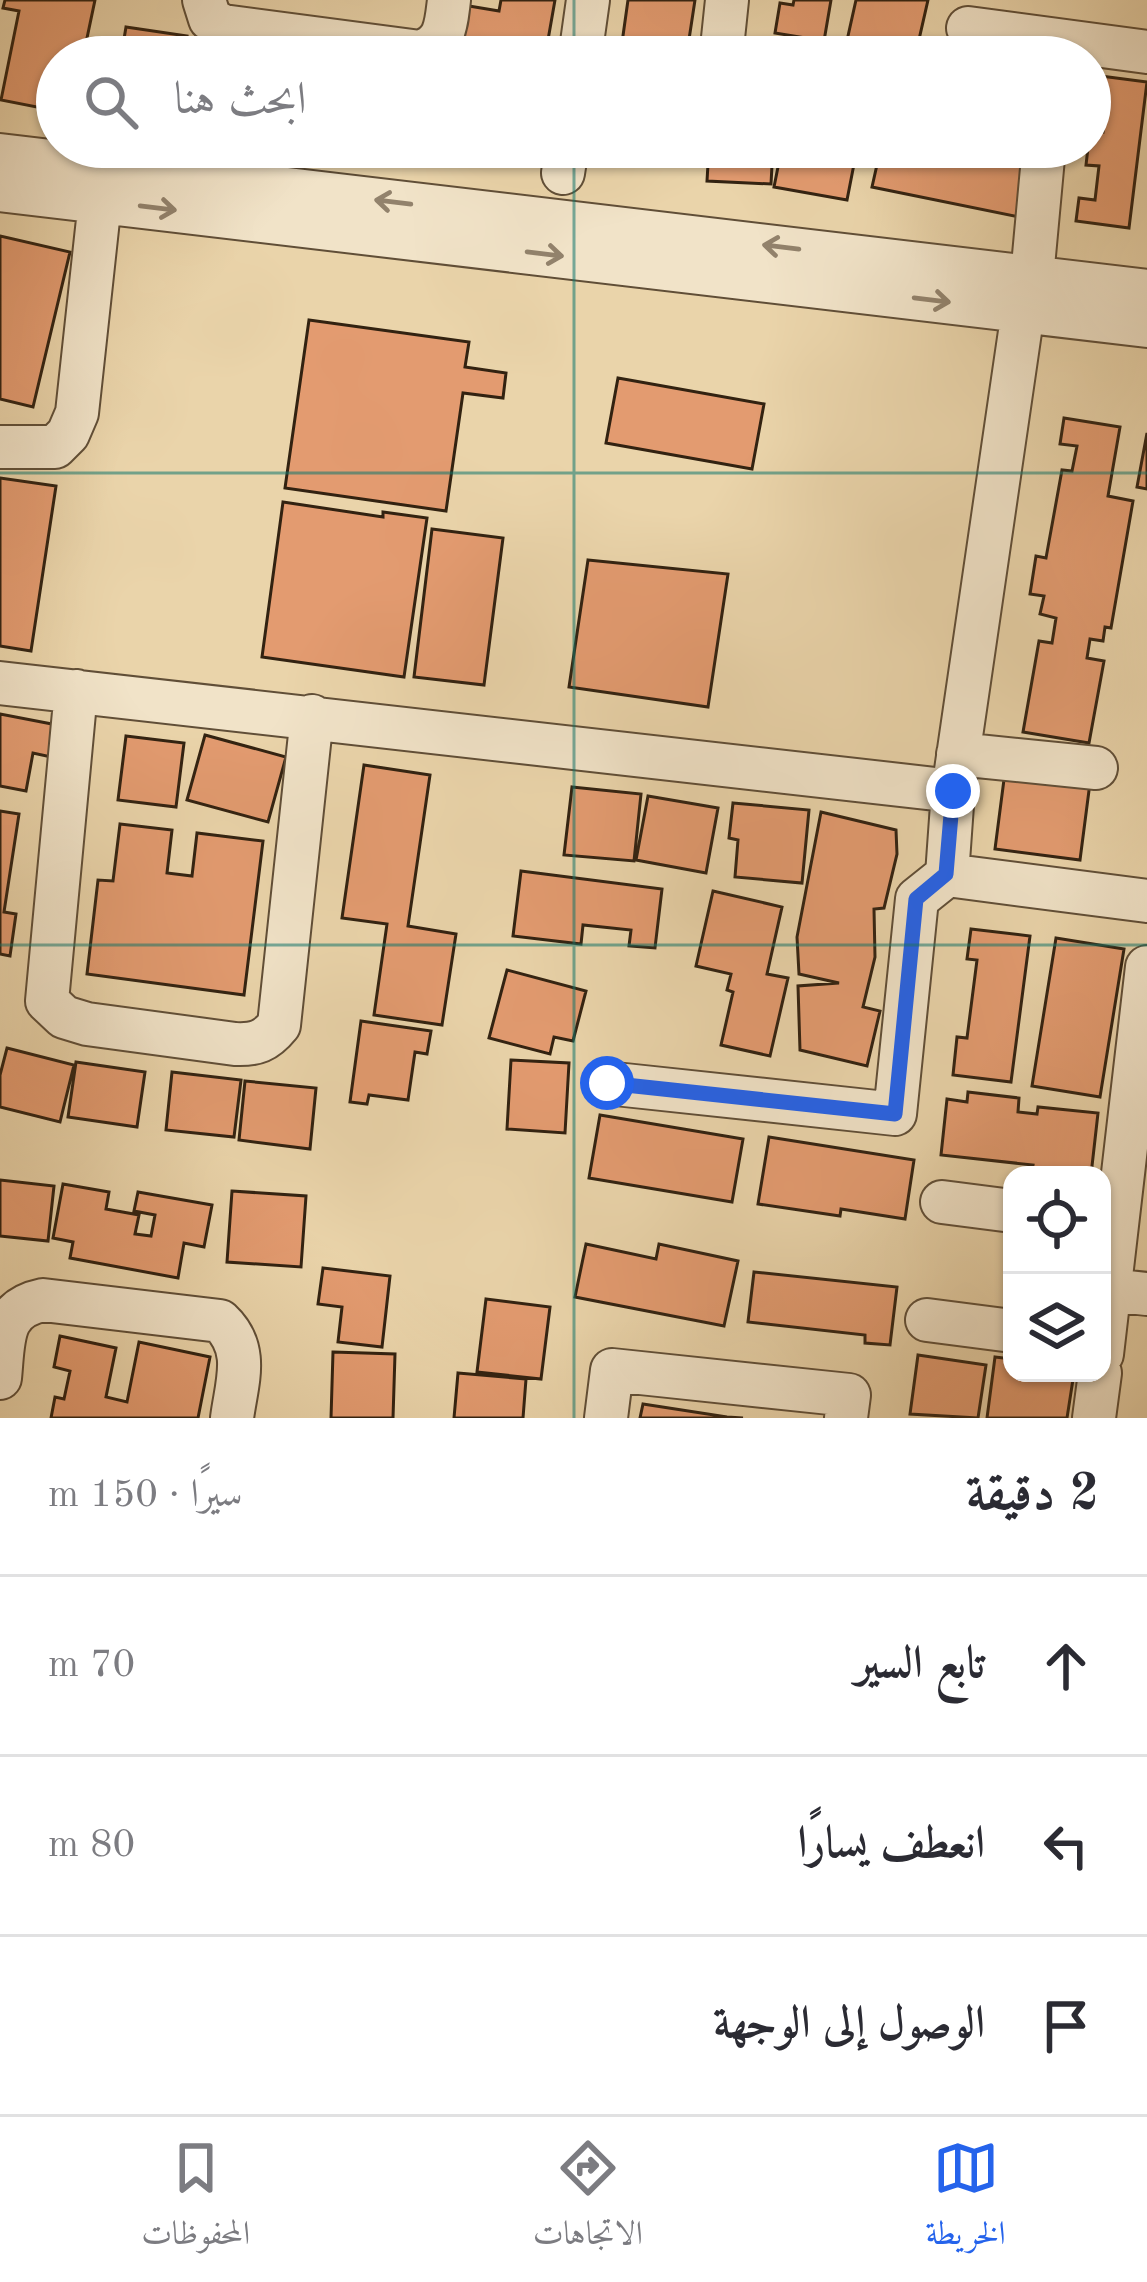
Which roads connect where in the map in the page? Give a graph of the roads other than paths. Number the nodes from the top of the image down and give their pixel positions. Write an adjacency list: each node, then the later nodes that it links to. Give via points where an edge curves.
1 (204, 0): 6 (street, via 209,19 223,26)
2 (449, 0): 7 (street)
3 (588, 0): 8 (street)
4 (728, 0): 9 (street)
5 (968, 28): 10 (street)
6 (299, 36)
7 (442, 36)
8 (583, 36)
9 (724, 36)
10 (1000, 36)
11 (1111, 51): 12 (street)
12 (1147, 52)
13 (0, 155): 14 (street, one-way to 13)
14 (36, 160)
15 (96, 168): 20 (street, one-way to 15)
16 (1042, 168): 20 (street)
17 (0, 190): 18 (street)
18 (100, 201): 20 (street, one-way to 20); 22 (street, via 77,412 55,447)
19 (1147, 291): 20 (street)
20 (1028, 294): 21 (street); 27 (street)
21 (1147, 326)
22 (0, 447)
23 (0, 683): 24 (street)
24 (76, 691): 25 (street); 25 (street, via 47,1001 87,1024 235,1044 268,1039 279,1025)
25 (312, 716): 27 (street)
26 (1096, 768): 27 (street)
27 (955, 773): 28 (street)
28 (946, 874): 29 (street); 31 (street, via 916,899 895,1114)
29 (1147, 901)
30 (1147, 967): 34 (street)
31 (607, 1083)
32 (942, 1202): 33 (street)
33 (1003, 1210)
34 (1111, 1217)
35 (1111, 1228): 36 (street)
36 (1128, 1292): 38 (street)
37 (927, 1321): 39 (street)
38 (1111, 1326)
39 (1003, 1330)
40 (0, 1378): 42 (street, via 5,1322 20,1304 43,1300 220,1322 235,1335 240,1359)
41 (1099, 1382): 45 (street)
42 (232, 1418)
43 (606, 1418): 44 (street, via 612,1370 849,1396)
44 (846, 1418)
45 (1094, 1418)

